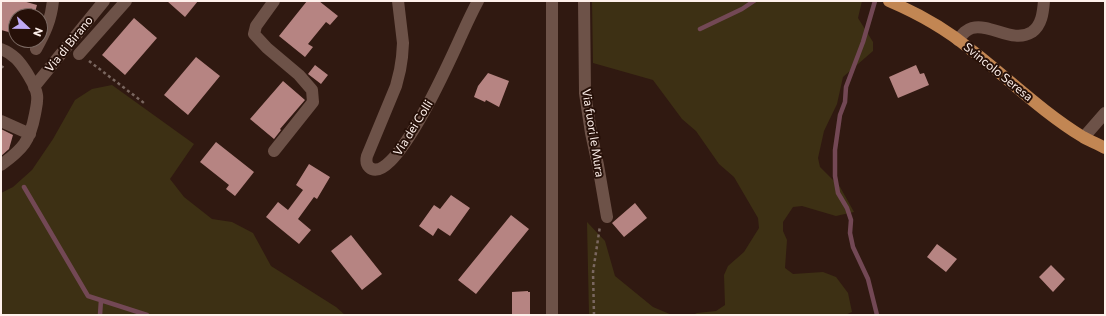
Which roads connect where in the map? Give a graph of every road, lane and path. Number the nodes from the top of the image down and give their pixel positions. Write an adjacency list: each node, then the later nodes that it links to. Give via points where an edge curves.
1 (53, 1): 13 (street, via 46,30)
2 (104, 1): 15 (street, Via di Birano)
3 (126, 1): 14 (street)
4 (274, 1): 22 (street, via 256,26 254,34 308,85 312,90 313,102)
5 (398, 1): 6 (street, Via dei Colli, via 402,57 396,86 367,156 366,162 373,169 381,169 394,158 417,124 434,95)
6 (478, 1)
7 (552, 1): 25 (street)
8 (584, 1): 24 (street, Via fuori le Mura, via 585,93 598,165)
9 (889, 1): 11 (main road, Svincolo Seresa, via 933,23)
10 (1044, 1): 11 (street, via 1038,24 1026,35 1019,36 980,27 965,31)
11 (958, 40): 20 (main road, Svincolo Seresa, via 1050,114)
12 (1, 49): 15 (street, via 8,51 21,64)
13 (36, 49)
14 (79, 54): 16 (path)
15 (34, 87): 19 (street, via 37,106)
16 (144, 103)
17 (1105, 113): 20 (street)
18 (1, 121): 19 (street)
19 (30, 134): 23 (street, via 16,155)
20 (1084, 137): 21 (main road, Svincolo Seresa)
21 (1105, 148)
22 (274, 151)
23 (1, 165)
24 (603, 219): 26 (path, via 593,272)
25 (552, 315)
26 (594, 315)

